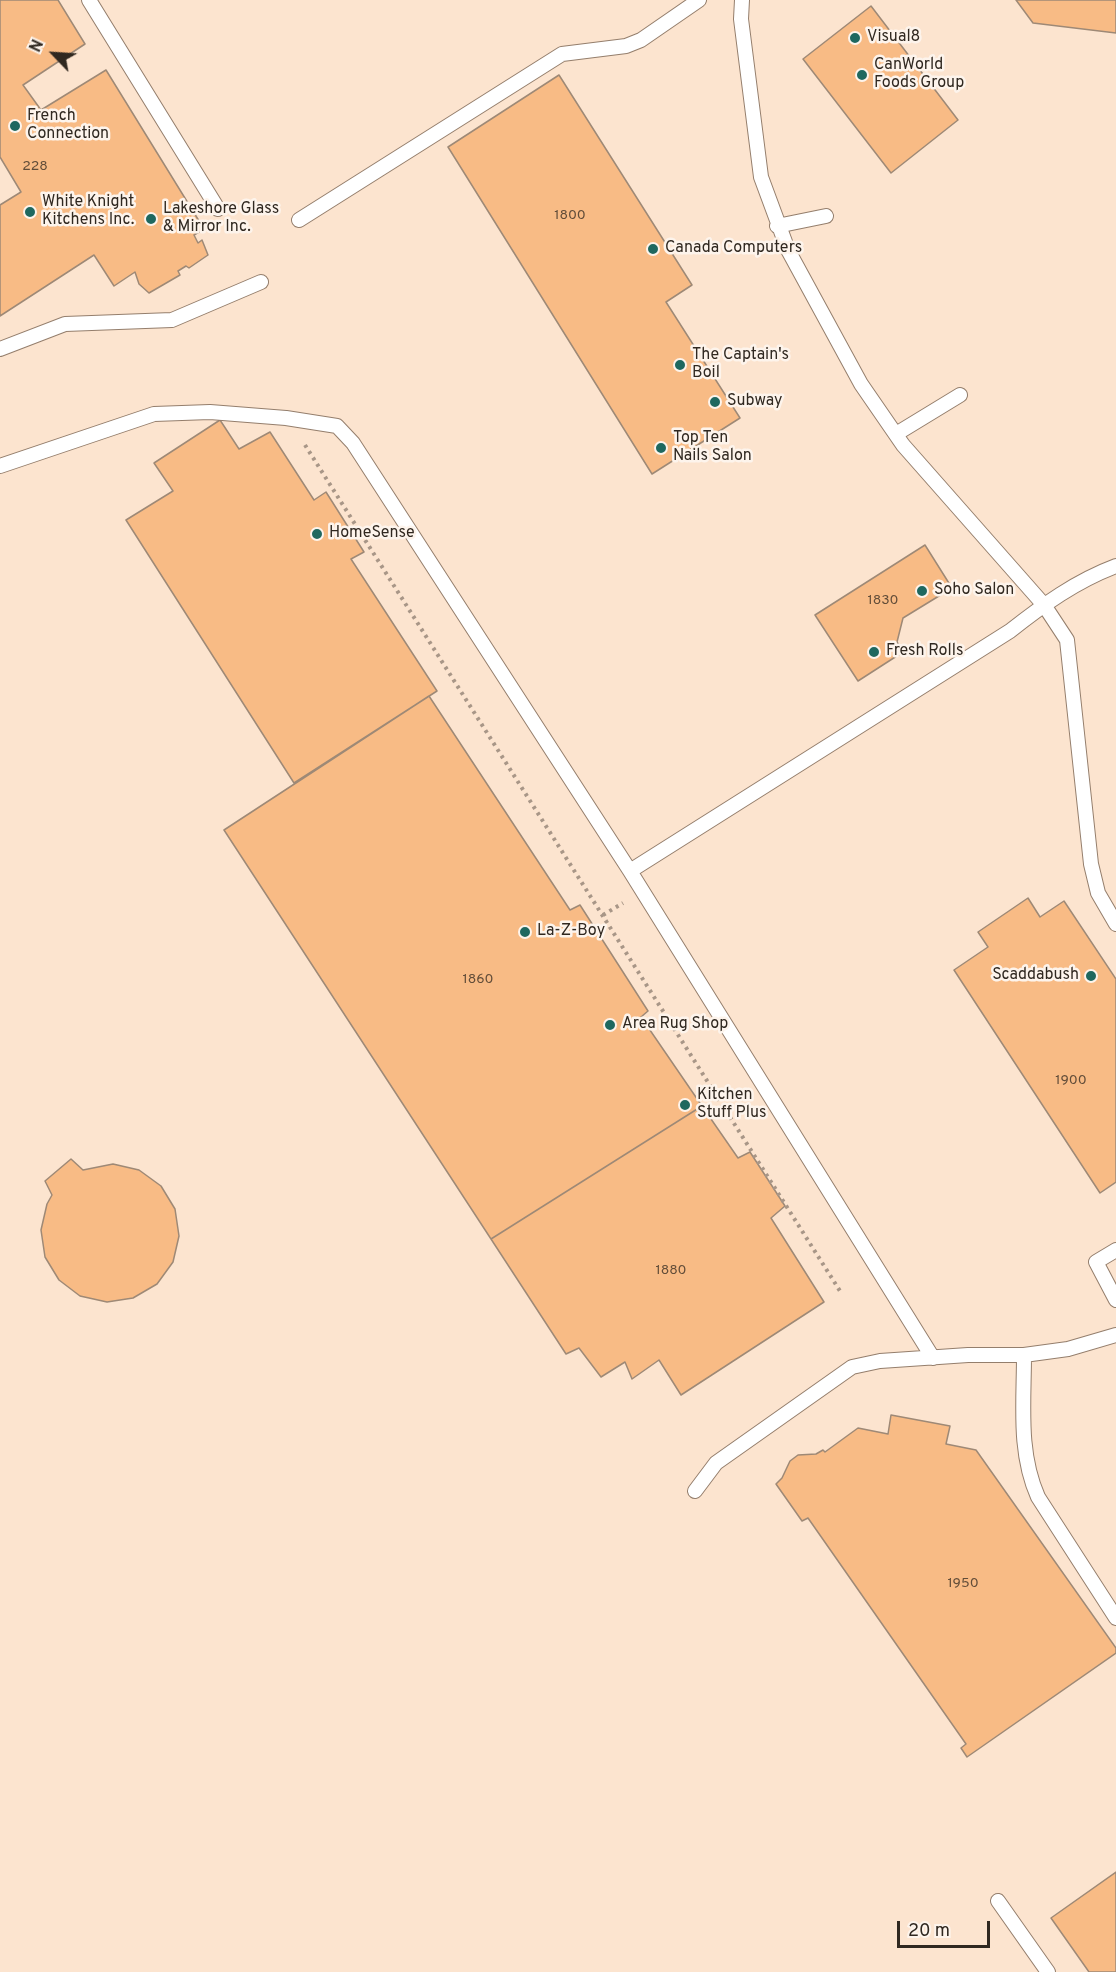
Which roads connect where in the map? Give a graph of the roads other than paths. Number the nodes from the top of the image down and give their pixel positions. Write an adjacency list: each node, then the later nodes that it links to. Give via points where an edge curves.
1 (89, 0): 4 (lane)
2 (699, 0): 6 (lane, via 626,46 562,54)
3 (742, 0): 7 (lane, via 741,19 761,177)
4 (218, 208)
5 (826, 216): 7 (lane)
6 (299, 220)
7 (777, 226): 11 (lane, via 861,384)
8 (261, 282): 9 (lane, via 172,320 65,324)
9 (0, 349)
10 (960, 395): 11 (lane)
11 (896, 434): 14 (lane)
12 (0, 466): 15 (lane, via 154,414 210,412 337,426 353,443)
13 (1116, 566): 14 (lane, via 1090,576)
14 (1044, 605): 15 (lane, via 1010,631); 16 (lane, via 1067,640 1091,864 1098,893)
15 (630, 871): 21 (lane)
16 (1116, 924)
17 (1116, 1250): 18 (lane, via 1096,1262)
18 (1116, 1300)
19 (1116, 1335): 20 (lane, via 1068,1349)
20 (1024, 1355): 21 (lane); 23 (lane, via 1024,1457 1029,1477)
21 (933, 1358): 22 (lane, via 852,1367 716,1463)
22 (695, 1491)
23 (1116, 1618)
24 (998, 1901): 25 (lane)
25 (1048, 1972)

